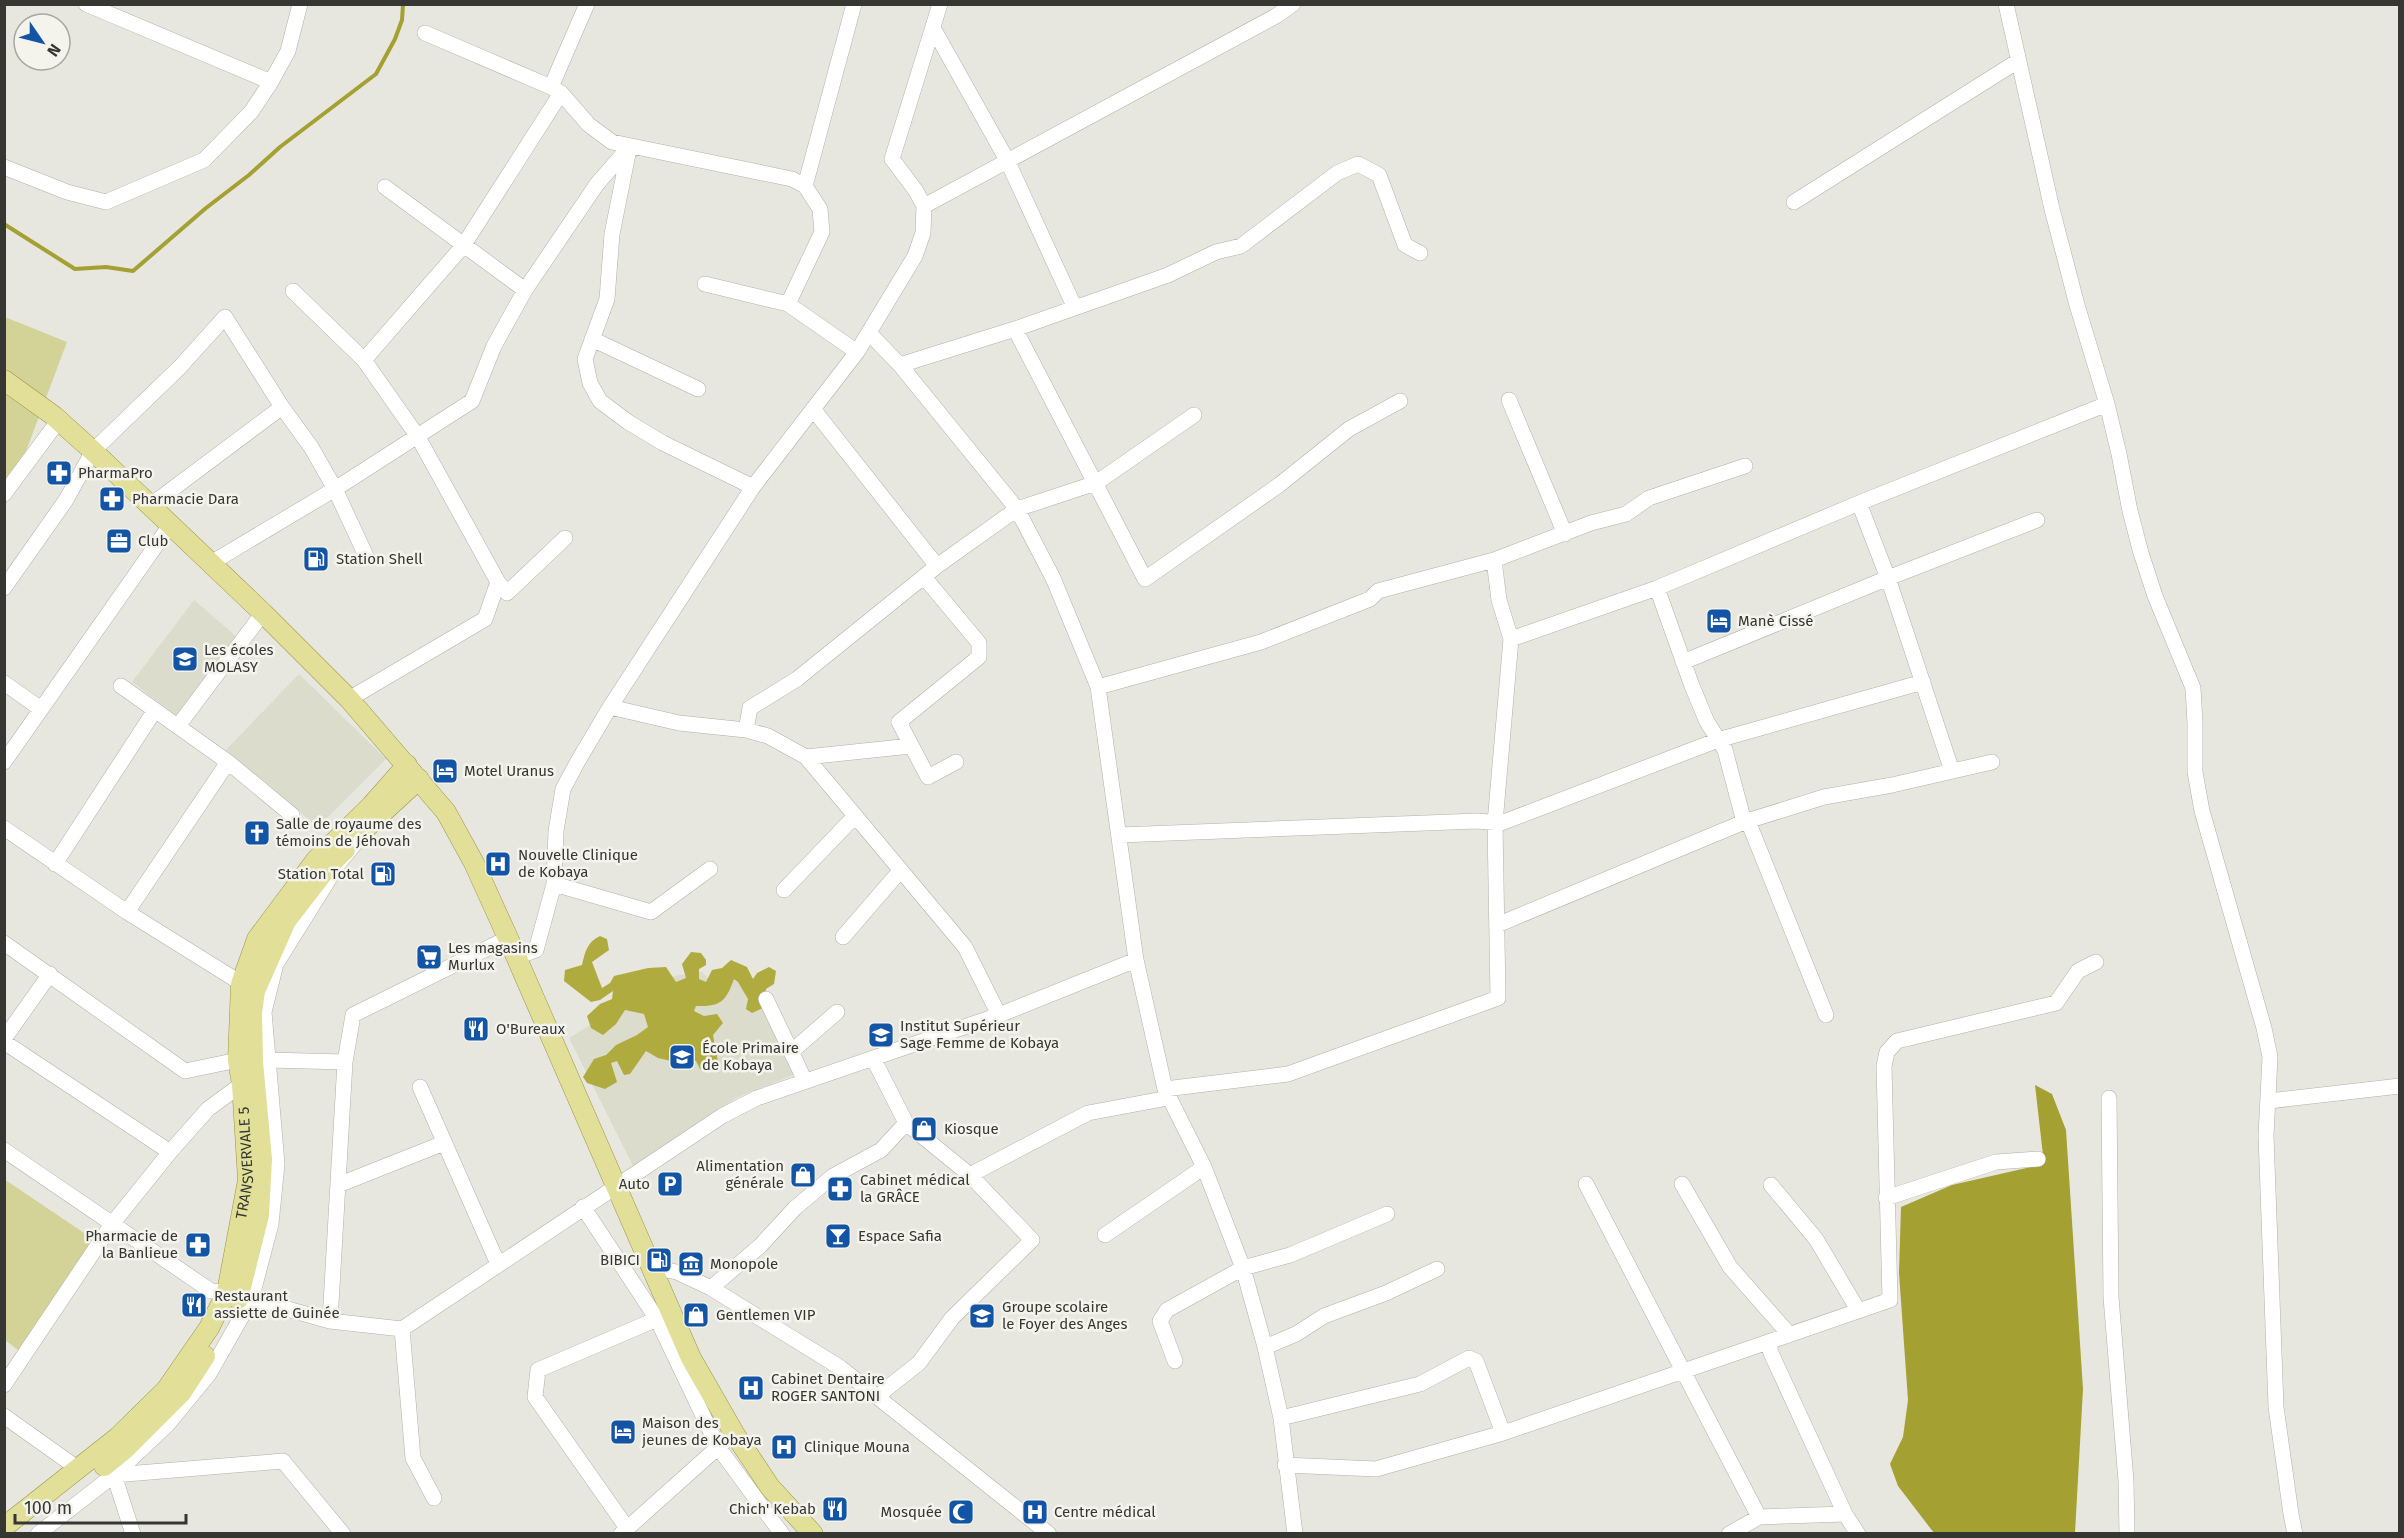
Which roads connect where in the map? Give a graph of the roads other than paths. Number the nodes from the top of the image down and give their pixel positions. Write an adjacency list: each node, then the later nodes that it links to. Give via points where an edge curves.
1 (86, 4): 11 (street)
2 (300, 4): 11 (street, via 288,51)
3 (854, 4): 16 (street)
4 (940, 4): 8 (street)
5 (1293, 4): 14 (street)
6 (2006, 4): 10 (street)
7 (581, 7): 12 (street)
8 (933, 28): 14 (street); 19 (street, via 892,159)
9 (425, 33): 12 (street)
10 (2018, 61): 18 (street); 37 (street, via 2077,305)
11 (271, 82): 15 (street, via 251,112 204,160 106,202 66,192)
12 (556, 90): 13 (street, via 589,125 612,142); 20 (street)
13 (630, 146): 16 (street, via 792,178); 23 (street, via 597,184); 29 (street, via 612,234 607,299)
14 (1006, 160): 19 (street); 26 (street)
15 (4, 167)
16 (804, 186): 25 (street, via 820,209 822,232)
17 (385, 187): 20 (street)
18 (1794, 202)
19 (924, 206): 28 (street, via 923,232 915,256)
20 (463, 246): 23 (street); 31 (street)
21 (1420, 253): 26 (street, via 1404,245 1379,175 1358,164 1337,173 1241,246 1216,252)
22 (705, 284): 25 (street)
23 (525, 290): 42 (street, via 494,346 472,401)
24 (293, 291): 31 (street)
25 (789, 304): 30 (street)
26 (1075, 308): 27 (street)
27 (1015, 329): 32 (street); 45 (street)
28 (869, 333): 30 (street); 32 (street)
29 (592, 339): 34 (street); 46 (street, via 585,359 590,382 600,401 663,443)
30 (857, 352): 39 (street)
31 (364, 360): 42 (street)
32 (900, 365): 51 (street)
33 (4, 380): 41 (main road)
34 (698, 389)
35 (1509, 400): 54 (street)
36 (1400, 401): 45 (street, via 1349,429 1279,486 1145,579)
37 (2107, 404): 49 (street); 125 (street, via 2141,553 2193,688 2195,772 2202,811 2264,1028 2270,1057)
38 (282, 407): 43 (street, via 225,317 180,367); 47 (street); 50 (street)
39 (813, 409): 46 (street); 59 (street)
40 (1194, 415): 45 (street)
41 (59, 420): 43 (main road); 48 (street)
42 (418, 437): 47 (street); 62 (street)
43 (93, 451): 50 (main road); 63 (street, via 66,500)
44 (1745, 466): 54 (street, via 1649,498 1626,514)
45 (1096, 483): 51 (street)
46 (753, 487): 73 (street)
47 (335, 489): 56 (street); 58 (street)
48 (4, 494)
49 (1859, 503): 61 (street); 64 (street)
50 (151, 506): 53 (main road)
51 (1017, 509): 59 (street); 71 (street, via 1053,578)
52 (2037, 520): 61 (street)
53 (171, 524): 58 (main road); 74 (street)
54 (1565, 534): 57 (street)
55 (566, 538): 62 (street, via 507,593)
56 (367, 558)
57 (1494, 560): 66 (street, via 1499,600); 71 (street, via 1378,591 1370,599 1261,642)
58 (211, 563): 65 (main road)
59 (936, 567): 60 (street)
60 (924, 577): 77 (street, via 797,679 750,708); 79 (street, via 979,643 979,657 899,722)
61 (1888, 578): 67 (street); 68 (street)
62 (498, 582): 72 (street, via 485,619)
63 (4, 588)
64 (1657, 588): 66 (street); 67 (street)
65 (263, 613): 72 (main road); 76 (street)
66 (1510, 639): 91 (street)
67 (1683, 662): 78 (street)
68 (1923, 682): 78 (street); 85 (street)
69 (4, 683): 74 (street)
70 (121, 686): 75 (street)
71 (1098, 687): 93 (street)
72 (349, 699): 86 (main road)
73 (610, 707): 77 (street, via 679,723); 97 (street, via 563,789 556,831)
74 (42, 709): 81 (street)
75 (155, 710): 76 (street); 94 (street)
76 (178, 726): 82 (street)
77 (746, 730): 80 (street, via 768,736)
78 (1718, 740): 90 (street, via 1725,750); 91 (street)
79 (911, 746): 80 (street); 83 (street, via 928,777)
80 (806, 757): 89 (street)
81 (4, 762)
82 (228, 762): 87 (street); 99 (street)
83 (956, 762)
84 (1992, 762): 85 (street)
85 (1952, 771): 90 (street, via 1824,797)
86 (413, 772): 88 (main road, TRANSVERVALE 5); 102 (main road, via 446,812); 108 (main road, TRANSVERVALE 5, via 371,806 316,860 257,939)
87 (292, 815)
88 (379, 815): 108 (main road, TRANSVERVALE 5, via 330,864 286,921); 117 (street, TRANSVERVALE 5, via 339,863 276,964 264,1012)
89 (855, 816): 96 (street); 98 (street)
90 (1746, 821): 100 (street); 112 (street)
91 (1495, 823): 93 (street); 100 (street)
92 (4, 828): 94 (street)
93 (1120, 835): 105 (street)
94 (55, 864): 99 (street)
95 (710, 869): 97 (street, via 651,912)
96 (900, 871): 101 (street); 111 (street, via 965,947)
97 (554, 884): 104 (street, via 536,950)
98 (784, 890)
99 (127, 912): 108 (street)
100 (1497, 925): 123 (street, via 1498,998 1287,1074)
101 (843, 937)
102 (508, 938): 104 (main road); 118 (street, via 353,1016)
103 (4, 943): 107 (street)
104 (517, 957): 137 (main road)
105 (1136, 960): 111 (street); 123 (street)
106 (2096, 962): 138 (street, via 2078,971 2056,1003 1897,1041 1887,1052)
107 (50, 974): 113 (street); 116 (street, via 185,1071)
108 (248, 987): 116 (main road, TRANSVERVALE 5); 148 (main road, TRANSVERVALE 5, via 262,1159 259,1215)
109 (766, 999): 114 (street)
110 (837, 1012): 114 (street)
111 (999, 1015): 115 (street)
112 (1826, 1015)
113 (4, 1040): 129 (street)
114 (791, 1052): 119 (street)
115 (873, 1058): 119 (street); 126 (street)
116 (238, 1060): 120 (main road, TRANSVERVALE 5)
117 (269, 1060): 118 (street); 148 (street, TRANSVERVALE 5, via 277,1164 271,1224)
118 (345, 1062): 135 (street)
119 (805, 1081): 137 (street, via 722,1116)
120 (242, 1084): 129 (street, via 208,1109); 148 (main road, TRANSVERVALE 5, via 248,1180)
121 (2400, 1086): 125 (street)
122 (420, 1087): 127 (street)
123 (1166, 1093): 131 (street); 132 (street, via 1088,1113)
124 (2109, 1098): 183 (street, via 2111,1297)
125 (2270, 1101): 184 (street, via 2266,1136 2276,1407)
126 (906, 1123): 132 (street); 147 (street, via 881,1150 833,1176 795,1208 760,1246)
127 (444, 1143): 135 (street); 143 (street)
128 (4, 1150): 141 (street)
129 (170, 1152): 141 (street)
130 (2038, 1159): 138 (street, via 1996,1162)
131 (1204, 1167): 142 (street); 145 (street)
132 (970, 1175): 159 (street, via 1032,1240 952,1318 919,1363)
133 (1586, 1184): 157 (street)
134 (1682, 1184): 153 (street, via 1731,1267)
135 (338, 1185): 151 (street)
136 (1772, 1185): 149 (street, via 1816,1239)
137 (615, 1186): 139 (street); 144 (main road)
138 (1886, 1198): 149 (street, via 1890,1300)
139 (583, 1207): 143 (street); 150 (street)
140 (1387, 1214): 145 (street, via 1290,1256)
141 (112, 1224): 148 (street, via 211,1291); 158 (street)
142 (1105, 1235)
143 (498, 1264): 152 (street)
144 (650, 1267): 147 (street, via 677,1272); 162 (main road, via 691,1358)
145 (1242, 1268): 155 (street); 156 (street, via 1167,1310 1160,1321)
146 (1437, 1269): 155 (street, via 1324,1316)
147 (711, 1288): 159 (street, via 841,1368)
148 (239, 1296): 151 (street); 166 (main road, TRANSVERVALE 5, via 209,1328 166,1390); 167 (street, TRANSVERVALE 5, via 209,1374 168,1424); 173 (main road, TRANSVERVALE 5, via 224,1327 181,1393 125,1449)
149 (1858, 1311): 153 (street)
150 (657, 1319): 164 (street); 172 (street, via 538,1370 535,1397)
151 (330, 1321): 152 (street)
152 (402, 1329): 168 (street, via 413,1458)
153 (1789, 1334): 154 (street)
154 (1768, 1342): 157 (street); 169 (street)
155 (1265, 1347): 161 (street)
156 (1175, 1361)
157 (1684, 1369): 163 (street); 170 (street)
158 (4, 1385)
159 (879, 1398): 179 (street)
160 (4, 1416): 166 (street)
161 (1281, 1418): 163 (street, via 1420,1384 1469,1358 1476,1361); 165 (street)
162 (734, 1433): 164 (street); 178 (main road, via 770,1487)
163 (1503, 1433): 165 (street, via 1376,1468)
164 (718, 1447): 172 (street); 177 (street)
165 (1285, 1465): 180 (street)
166 (80, 1470): 171 (main road, TRANSVERVALE 5)
167 (114, 1475): 174 (street, TRANSVERVALE 5); 175 (street); 176 (street, via 283,1461)
168 (434, 1498)
169 (1845, 1514): 170 (street); 182 (street)
170 (1760, 1517): 181 (street)
171 (4, 1527)
172 (624, 1531)
173 (16, 1533)
174 (38, 1533)
175 (133, 1533)
176 (343, 1533)
177 (782, 1533)
178 (813, 1533)
179 (1049, 1533)
180 (1295, 1533)
181 (1729, 1533)
182 (1858, 1533)
183 (2127, 1533)
184 (2295, 1533)

